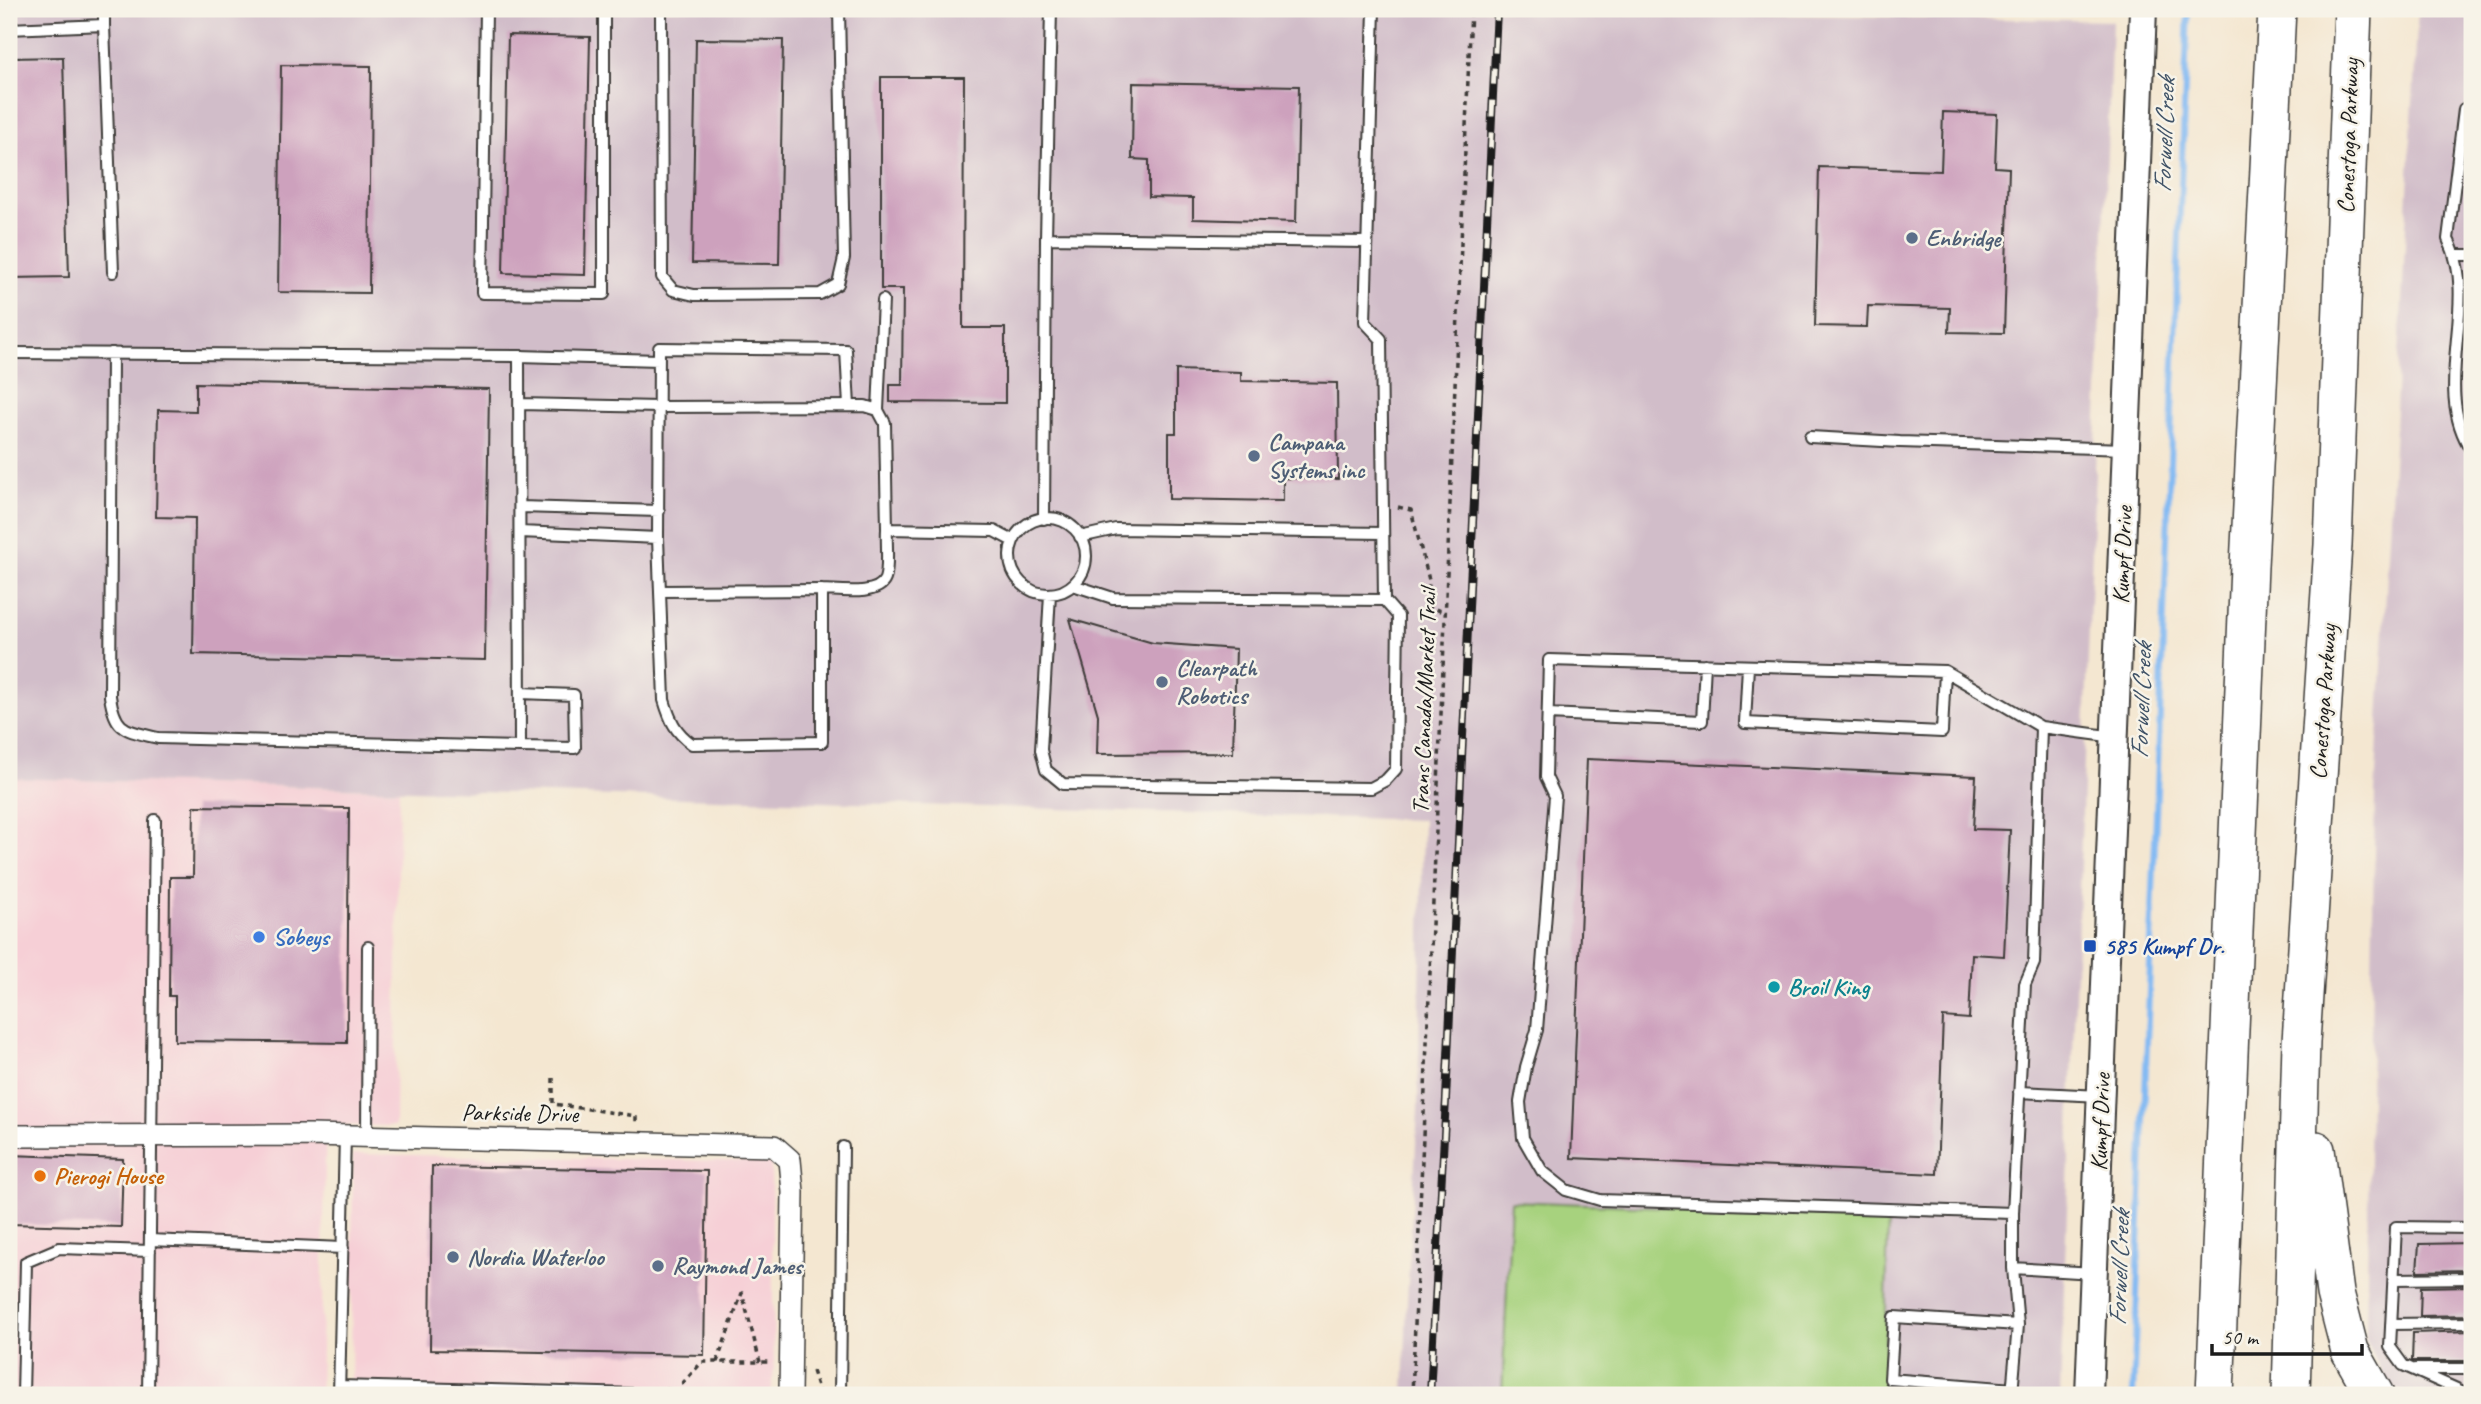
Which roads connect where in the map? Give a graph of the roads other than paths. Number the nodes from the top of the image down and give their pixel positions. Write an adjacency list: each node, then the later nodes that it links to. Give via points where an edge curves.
1 (104, 9): 11 (lane)
2 (486, 9): 3 (lane, via 482,293 604,294)
3 (604, 9)
4 (661, 9): 5 (lane, via 662,276 673,290 694,295 820,294 838,284 844,258)
5 (839, 9)
6 (1051, 9): 14 (lane)
7 (1374, 9): 15 (lane)
8 (2143, 9): 30 (street, Kumpf Drive)
9 (2277, 9): 85 (highway)
10 (2353, 9): 56 (highway, Conestoga Parkway, via 2333,545)
11 (104, 25): 12 (lane); 18 (lane)
12 (9, 29)
13 (2472, 109): 16 (lane, via 2464,109 2448,239)
14 (1046, 238): 15 (lane); 34 (lane)
15 (1367, 242): 37 (lane, via 1365,322 1381,340)
16 (2458, 255): 17 (lane); 20 (lane)
17 (2472, 255)
18 (113, 272)
19 (883, 300): 28 (lane)
20 (2467, 307): 31 (lane, via 2455,407)
21 (9, 353): 22 (lane)
22 (112, 353): 23 (lane); 53 (lane, via 113,718 127,730 158,738)
23 (519, 356): 24 (lane); 25 (lane)
24 (659, 360): 26 (lane, via 659,348 846,350); 27 (lane)
25 (520, 404): 27 (lane); 32 (lane)
26 (849, 406): 27 (lane); 28 (lane)
27 (659, 407): 33 (lane)
28 (878, 410): 35 (lane, via 885,423)
29 (1810, 437): 30 (lane)
30 (2126, 449): 52 (street, Kumpf Drive)
31 (2472, 451)
32 (520, 507): 33 (lane); 36 (lane)
33 (659, 511): 39 (lane)
34 (1044, 519): 38 (lane, via 1064,522); 40 (lane, via 1032,522)
35 (887, 529): 40 (lane, via 994,531); 42 (lane, via 885,579 880,586)
36 (520, 532): 39 (lane); 49 (lane)
37 (1383, 533): 38 (lane, via 1116,529); 45 (lane)
38 (1080, 537): 41 (lane, via 1086,561)
39 (658, 538): 43 (lane)
40 (1013, 541): 44 (lane, via 1010,555 1016,576 1024,586)
41 (1073, 585): 44 (lane); 45 (lane, via 1113,598)
42 (822, 590): 43 (lane); 43 (lane, via 822,742 692,744 671,724 664,701)
43 (660, 592)
44 (1049, 594): 45 (lane, via 1041,750 1046,771 1063,784 1371,788 1386,780 1396,769 1398,616)
45 (1384, 600)
46 (1705, 664): 47 (lane); 50 (lane, via 1549,660); 50 (lane, via 1702,721)
47 (1748, 666): 48 (lane); 48 (lane, via 1745,723 1942,733)
48 (1945, 671): 51 (lane)
49 (520, 693): 53 (lane); 53 (lane, via 574,695 575,748)
50 (1548, 714): 64 (lane, via 1546,777 1555,796 1537,1030 1520,1102 1523,1138 1542,1171 1566,1190 1600,1200)
51 (2041, 727): 52 (lane); 57 (lane, via 2034,963 2025,984)
52 (2115, 737): 58 (street, Kumpf Drive)
53 (520, 747)
54 (155, 820): 61 (lane)
55 (368, 947): 62 (lane)
56 (2301, 1042): 86 (highway, Conestoga Parkway); 87 (highway, via 2335,1293 2350,1351)
57 (2020, 1092): 58 (lane); 64 (lane)
58 (2101, 1096): 69 (street, Kumpf Drive)
59 (345, 1135): 61 (street, Parkside Drive); 62 (street, Parkside Drive); 67 (lane)
60 (9, 1136): 61 (street, Parkside Drive)
61 (152, 1136): 66 (lane)
62 (367, 1137): 82 (street, Parkside Drive, via 774,1146 790,1160 793,1192)
63 (843, 1147): 83 (lane)
64 (2013, 1213): 68 (lane)
65 (2472, 1228): 71 (lane, via 2396,1227)
66 (150, 1246): 67 (lane); 79 (lane, via 59,1248 26,1262); 80 (lane)
67 (343, 1248): 77 (lane)
68 (2012, 1268): 69 (lane); 74 (lane)
69 (2094, 1273): 84 (street, Kumpf Drive)
70 (2472, 1278): 71 (lane)
71 (2394, 1279): 72 (lane)
72 (2392, 1324): 73 (lane); 75 (lane, via 2390,1347 2403,1365)
73 (2472, 1324)
74 (2018, 1325): 78 (lane); 78 (lane, via 1894,1317 1890,1379)
75 (2412, 1369): 76 (lane); 88 (lane)
76 (2472, 1369)
77 (340, 1391): 81 (lane)
78 (2012, 1392)
79 (23, 1395)
80 (148, 1395)
81 (672, 1395)
82 (790, 1395)
83 (840, 1395)
84 (2090, 1395)
85 (2215, 1395)
86 (2291, 1395)
87 (2375, 1395)
88 (2470, 1395)

